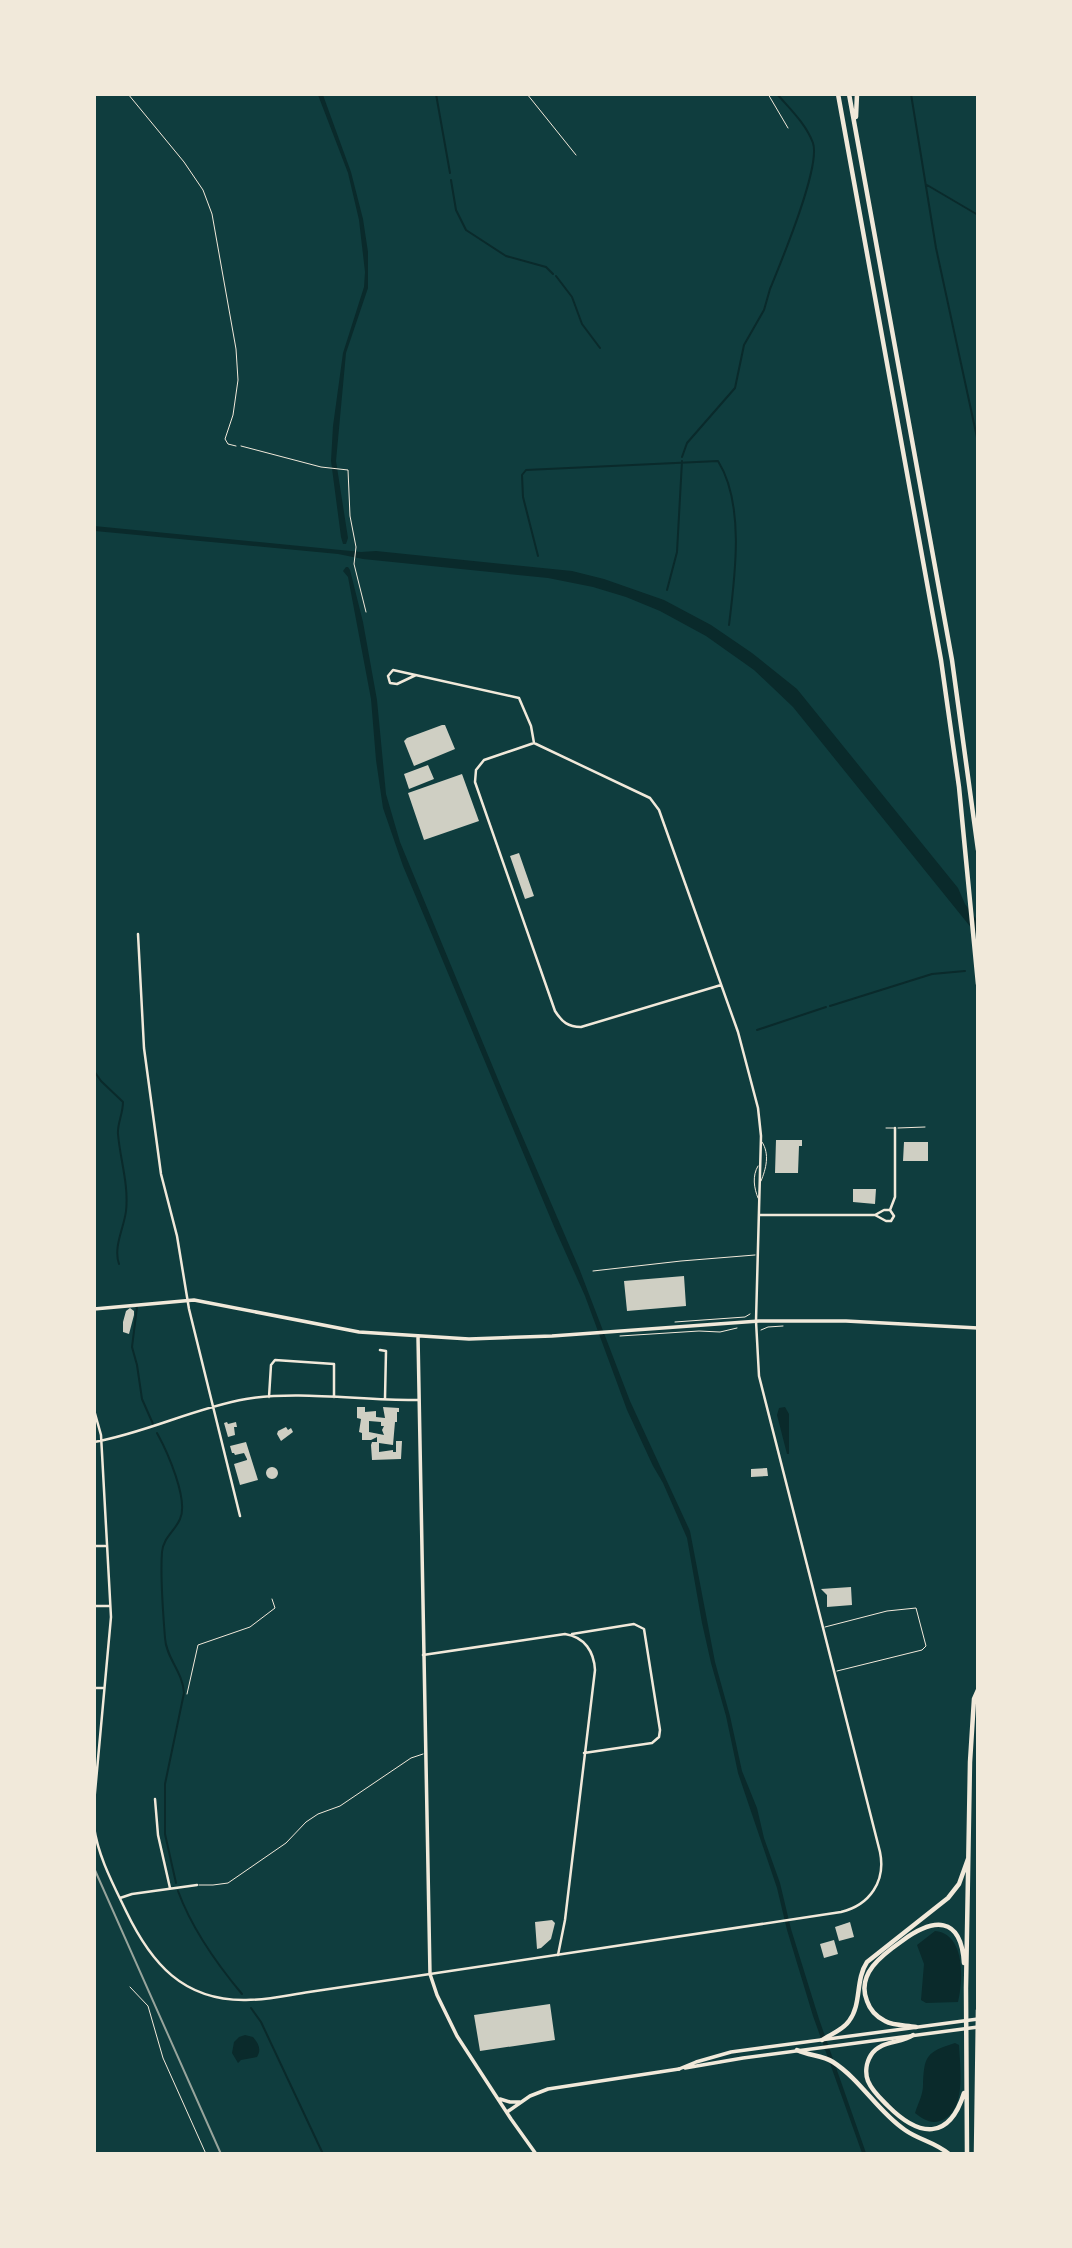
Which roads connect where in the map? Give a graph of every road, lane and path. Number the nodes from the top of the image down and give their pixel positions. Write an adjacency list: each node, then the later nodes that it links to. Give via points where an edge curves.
1 (128, 94): 10 (path, via 184,162 207,200 236,349 237,391 225,439)
2 (527, 94): 9 (path)
3 (768, 94): 8 (path)
4 (838, 94): 16 (highway, via 941,660)
5 (849, 94): 7 (highway)
6 (857, 94): 7 (highway)
7 (855, 125): 14 (highway, via 952,660)
8 (788, 128)
9 (576, 155)
10 (241, 446): 11 (lane, via 349,472 354,562)
11 (366, 612)
12 (416, 676): 12 (street, via 394,684 388,676 393,670); 13 (street, via 519,698)
13 (534, 743): 17 (street, via 656,804); 17 (street, via 484,760 476,770 475,782 561,1020 581,1027)
14 (978, 850)
15 (138, 934): 30 (street, via 142,1028 157,1146)
16 (978, 984)
17 (721, 985): 21 (street, via 758,1108)
18 (925, 1127): 20 (lane)
19 (886, 1128): 20 (lane)
20 (895, 1128): 25 (street, via 895,1197)
21 (761, 1141): 22 (street); 23 (lane, via 767,1153)
22 (761, 1161): 23 (street); 24 (lane, via 754,1183)
23 (760, 1183): 24 (street)
24 (760, 1200): 26 (street)
25 (890, 1210): 27 (street); 27 (street, via 893,1218 888,1222)
26 (759, 1215): 27 (street); 28 (street)
27 (875, 1215)
28 (757, 1255): 29 (lane); 34 (street)
29 (593, 1271)
30 (188, 1299): 31 (main road); 37 (main road, via 339,1329); 44 (street)
31 (94, 1309)
32 (750, 1314): 33 (path)
33 (745, 1317)
34 (756, 1321): 36 (main road); 37 (main road, via 509,1338); 54 (street, via 759,1376)
35 (743, 1327): 38 (path)
36 (978, 1328)
37 (418, 1337): 43 (main road)
38 (624, 1337)
39 (380, 1350): 42 (street, via 386,1351)
40 (269, 1397): 41 (street); 41 (street, via 275,1360 334,1364); 44 (street)
41 (334, 1397): 42 (street)
42 (385, 1398): 43 (street)
43 (419, 1400): 56 (main road)
44 (212, 1407): 46 (street); 48 (street)
45 (94, 1410): 46 (street)
46 (101, 1441): 47 (street); 50 (street)
47 (94, 1442)
48 (240, 1516)
49 (94, 1546): 50 (street)
50 (106, 1546): 53 (street)
51 (272, 1598): 61 (path, via 273,1611 247,1627 198,1645)
52 (94, 1606): 53 (street)
53 (110, 1606): 59 (street)
54 (823, 1627): 57 (street); 57 (lane, via 916,1608 926,1646)
55 (571, 1634): 56 (street); 63 (street, via 594,1658); 63 (street, via 634,1624 644,1629 660,1730 652,1743)
56 (423, 1655): 62 (main road)
57 (834, 1672): 71 (street, via 882,1869 873,1892 856,1908)
58 (94, 1688): 59 (street)
59 (104, 1688): 65 (street)
60 (978, 1690): 67 (highway, via 971,1738)
61 (187, 1694)
62 (425, 1753): 68 (lane, via 340,1807 318,1814 286,1843 228,1883); 72 (main road)
63 (584, 1753): 71 (street)
64 (155, 1799): 69 (street)
65 (94, 1804)
66 (94, 1826): 70 (street, via 99,1851)
67 (970, 1855): 74 (highway); 80 (highway, via 953,1893 867,1962 852,2017)
68 (197, 1885): 69 (street)
69 (170, 1888): 70 (street)
70 (120, 1898): 72 (street, via 160,1966 214,1997 261,1999)
71 (558, 1955): 72 (street)
72 (430, 1974): 85 (main road, via 452,2028)
73 (130, 1987): 88 (lane, via 148,2006 163,2058)
74 (966, 1988): 77 (highway, via 962,1945 944,1926 921,1928 881,1957 866,1976 868,2004 887,2022); 84 (highway)
75 (978, 2010): 92 (highway)
76 (978, 2019): 77 (main road)
77 (916, 2027): 80 (main road)
78 (978, 2027): 79 (main road)
79 (913, 2035): 82 (main road); 84 (highway, via 881,2046 869,2059 867,2076 878,2096 904,2121 930,2129 954,2117)
80 (834, 2036): 81 (highway)
81 (822, 2040): 83 (main road, via 742,2051)
82 (797, 2050): 83 (main road); 90 (highway, via 834,2062 904,2130 939,2145)
83 (679, 2069): 86 (main road, via 558,2087)
84 (965, 2089): 91 (highway)
85 (498, 2099): 86 (main road); 87 (main road)
86 (522, 2101): 87 (main road)
87 (507, 2112): 89 (main road)
88 (206, 2154)
89 (536, 2154)
90 (948, 2154)
91 (967, 2154)
92 (976, 2154)

